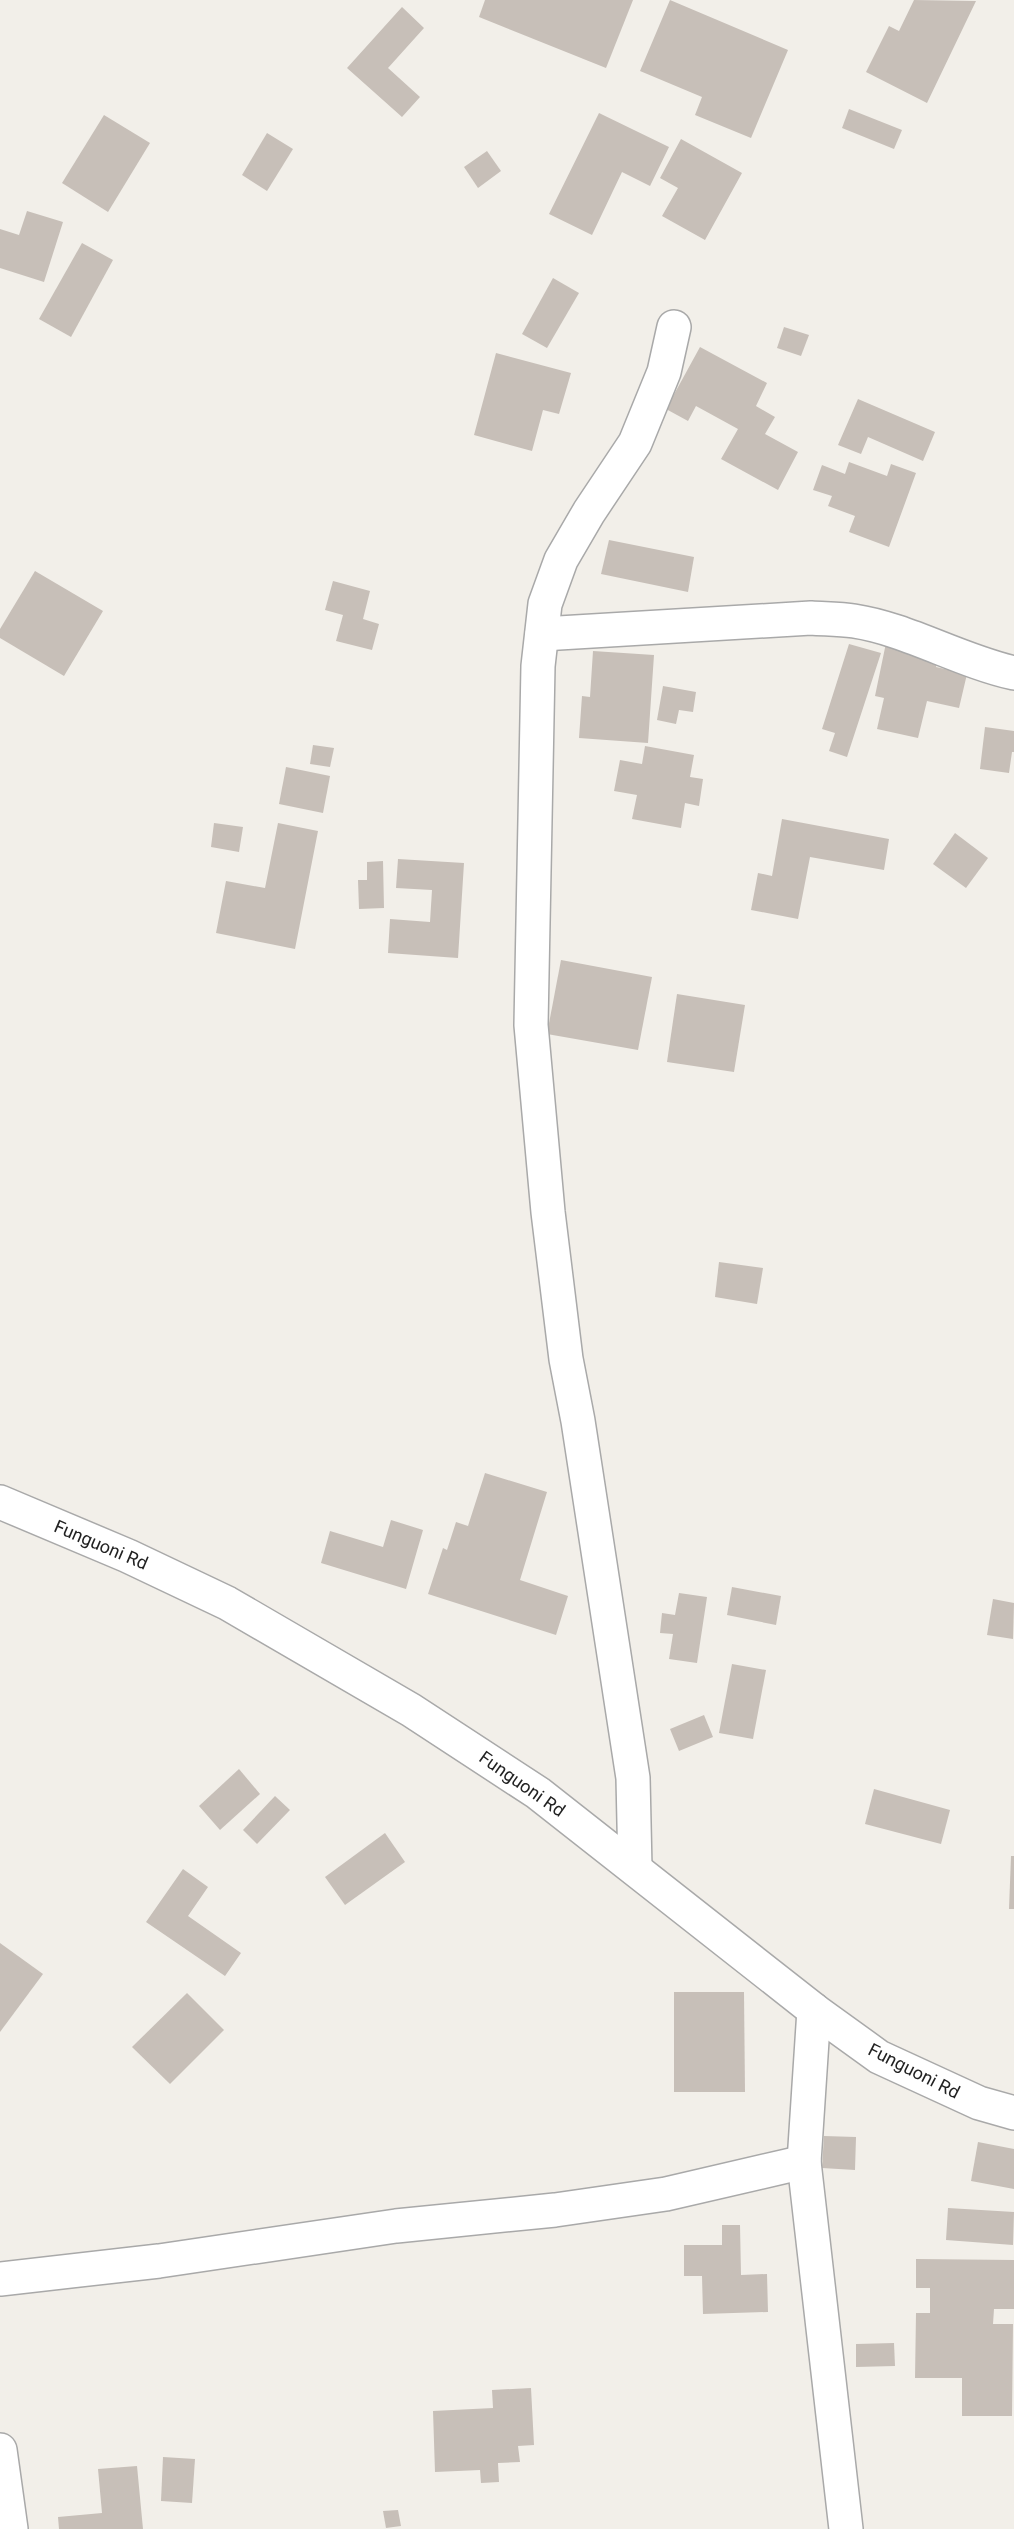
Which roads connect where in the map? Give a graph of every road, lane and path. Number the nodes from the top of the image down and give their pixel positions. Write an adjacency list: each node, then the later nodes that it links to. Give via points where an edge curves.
1 (674, 327): 2 (street, via 664,372 635,443 561,560 545,604)
2 (542, 634): 3 (street, via 812,618 855,621); 5 (street, via 538,666 531,1025 566,1359 633,1778)
3 (1014, 673)
4 (0, 1502): 5 (street, Funguoni Rd, via 227,1603 411,1710 519,1780)
5 (635, 1868): 6 (street, Funguoni Rd)
6 (814, 2010): 7 (street, Funguoni Rd, via 879,2057 980,2103); 8 (street)
7 (1014, 2112)
8 (804, 2162): 9 (street, via 666,2194 396,2226 159,2261); 12 (street)
9 (0, 2278)
10 (0, 2450): 11 (street)
11 (11, 2529)
12 (846, 2529)

